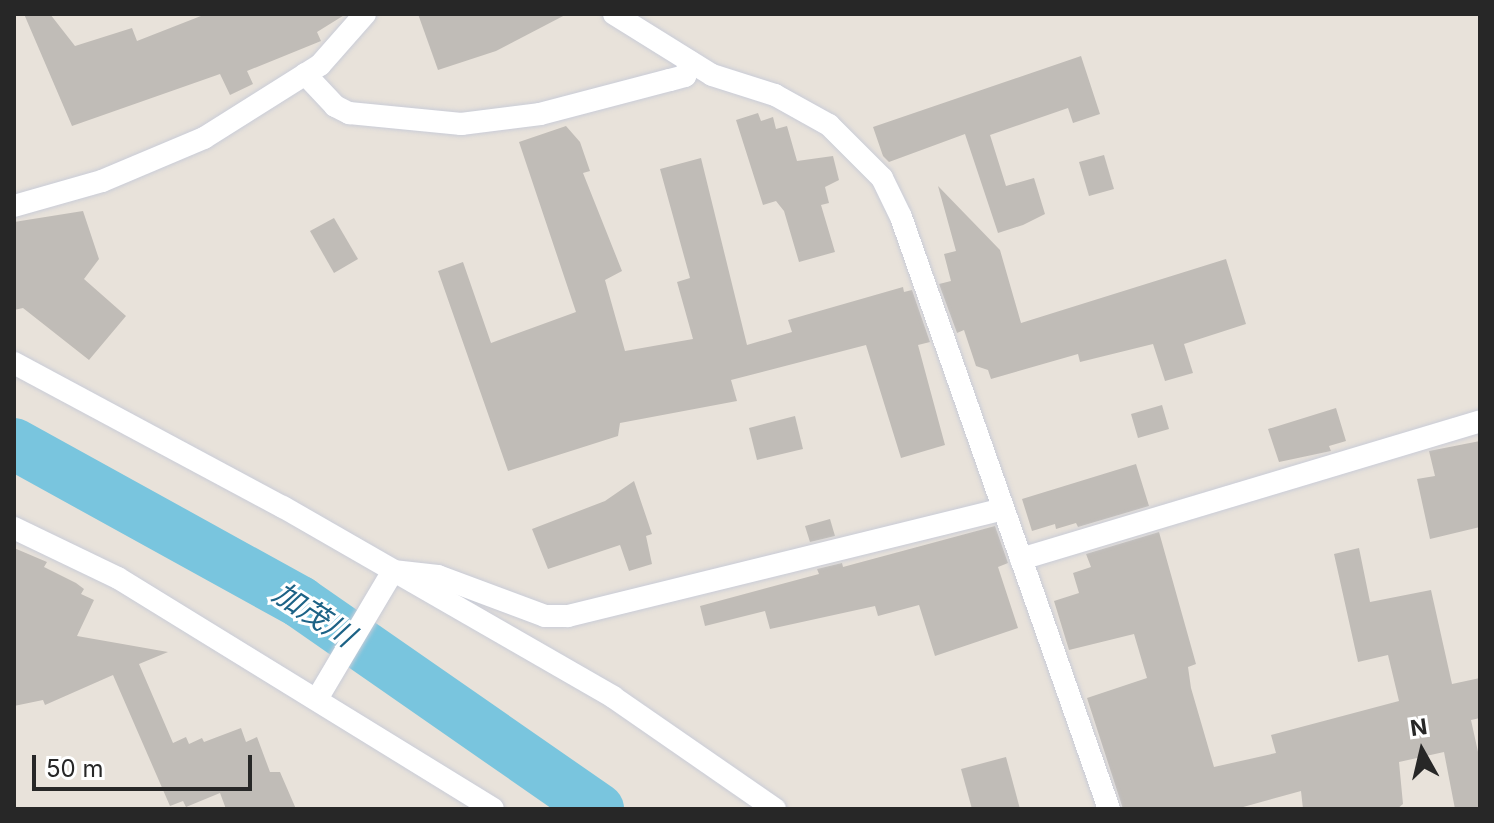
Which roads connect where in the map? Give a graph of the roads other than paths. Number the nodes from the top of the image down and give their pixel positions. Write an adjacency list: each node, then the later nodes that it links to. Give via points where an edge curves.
1 (365, 14): 4 (street, via 343,44)
2 (614, 14): 3 (street)
3 (690, 62): 4 (street, via 685,76 540,114 461,124 349,113 335,106); 8 (street, via 712,75 775,95 829,125 882,178 901,217)
4 (305, 74): 5 (street, via 204,138 102,181)
5 (14, 206)
6 (14, 363): 11 (street)
7 (1480, 421): 10 (street)
8 (1003, 509): 10 (street); 11 (street, via 568,616 545,616 438,576)
9 (14, 528): 12 (street, via 118,578)
10 (1021, 559): 15 (street)
11 (393, 571): 12 (street); 14 (street, via 613,697)
12 (317, 699): 13 (street)
13 (493, 809)
14 (775, 809)
15 (1109, 809)

